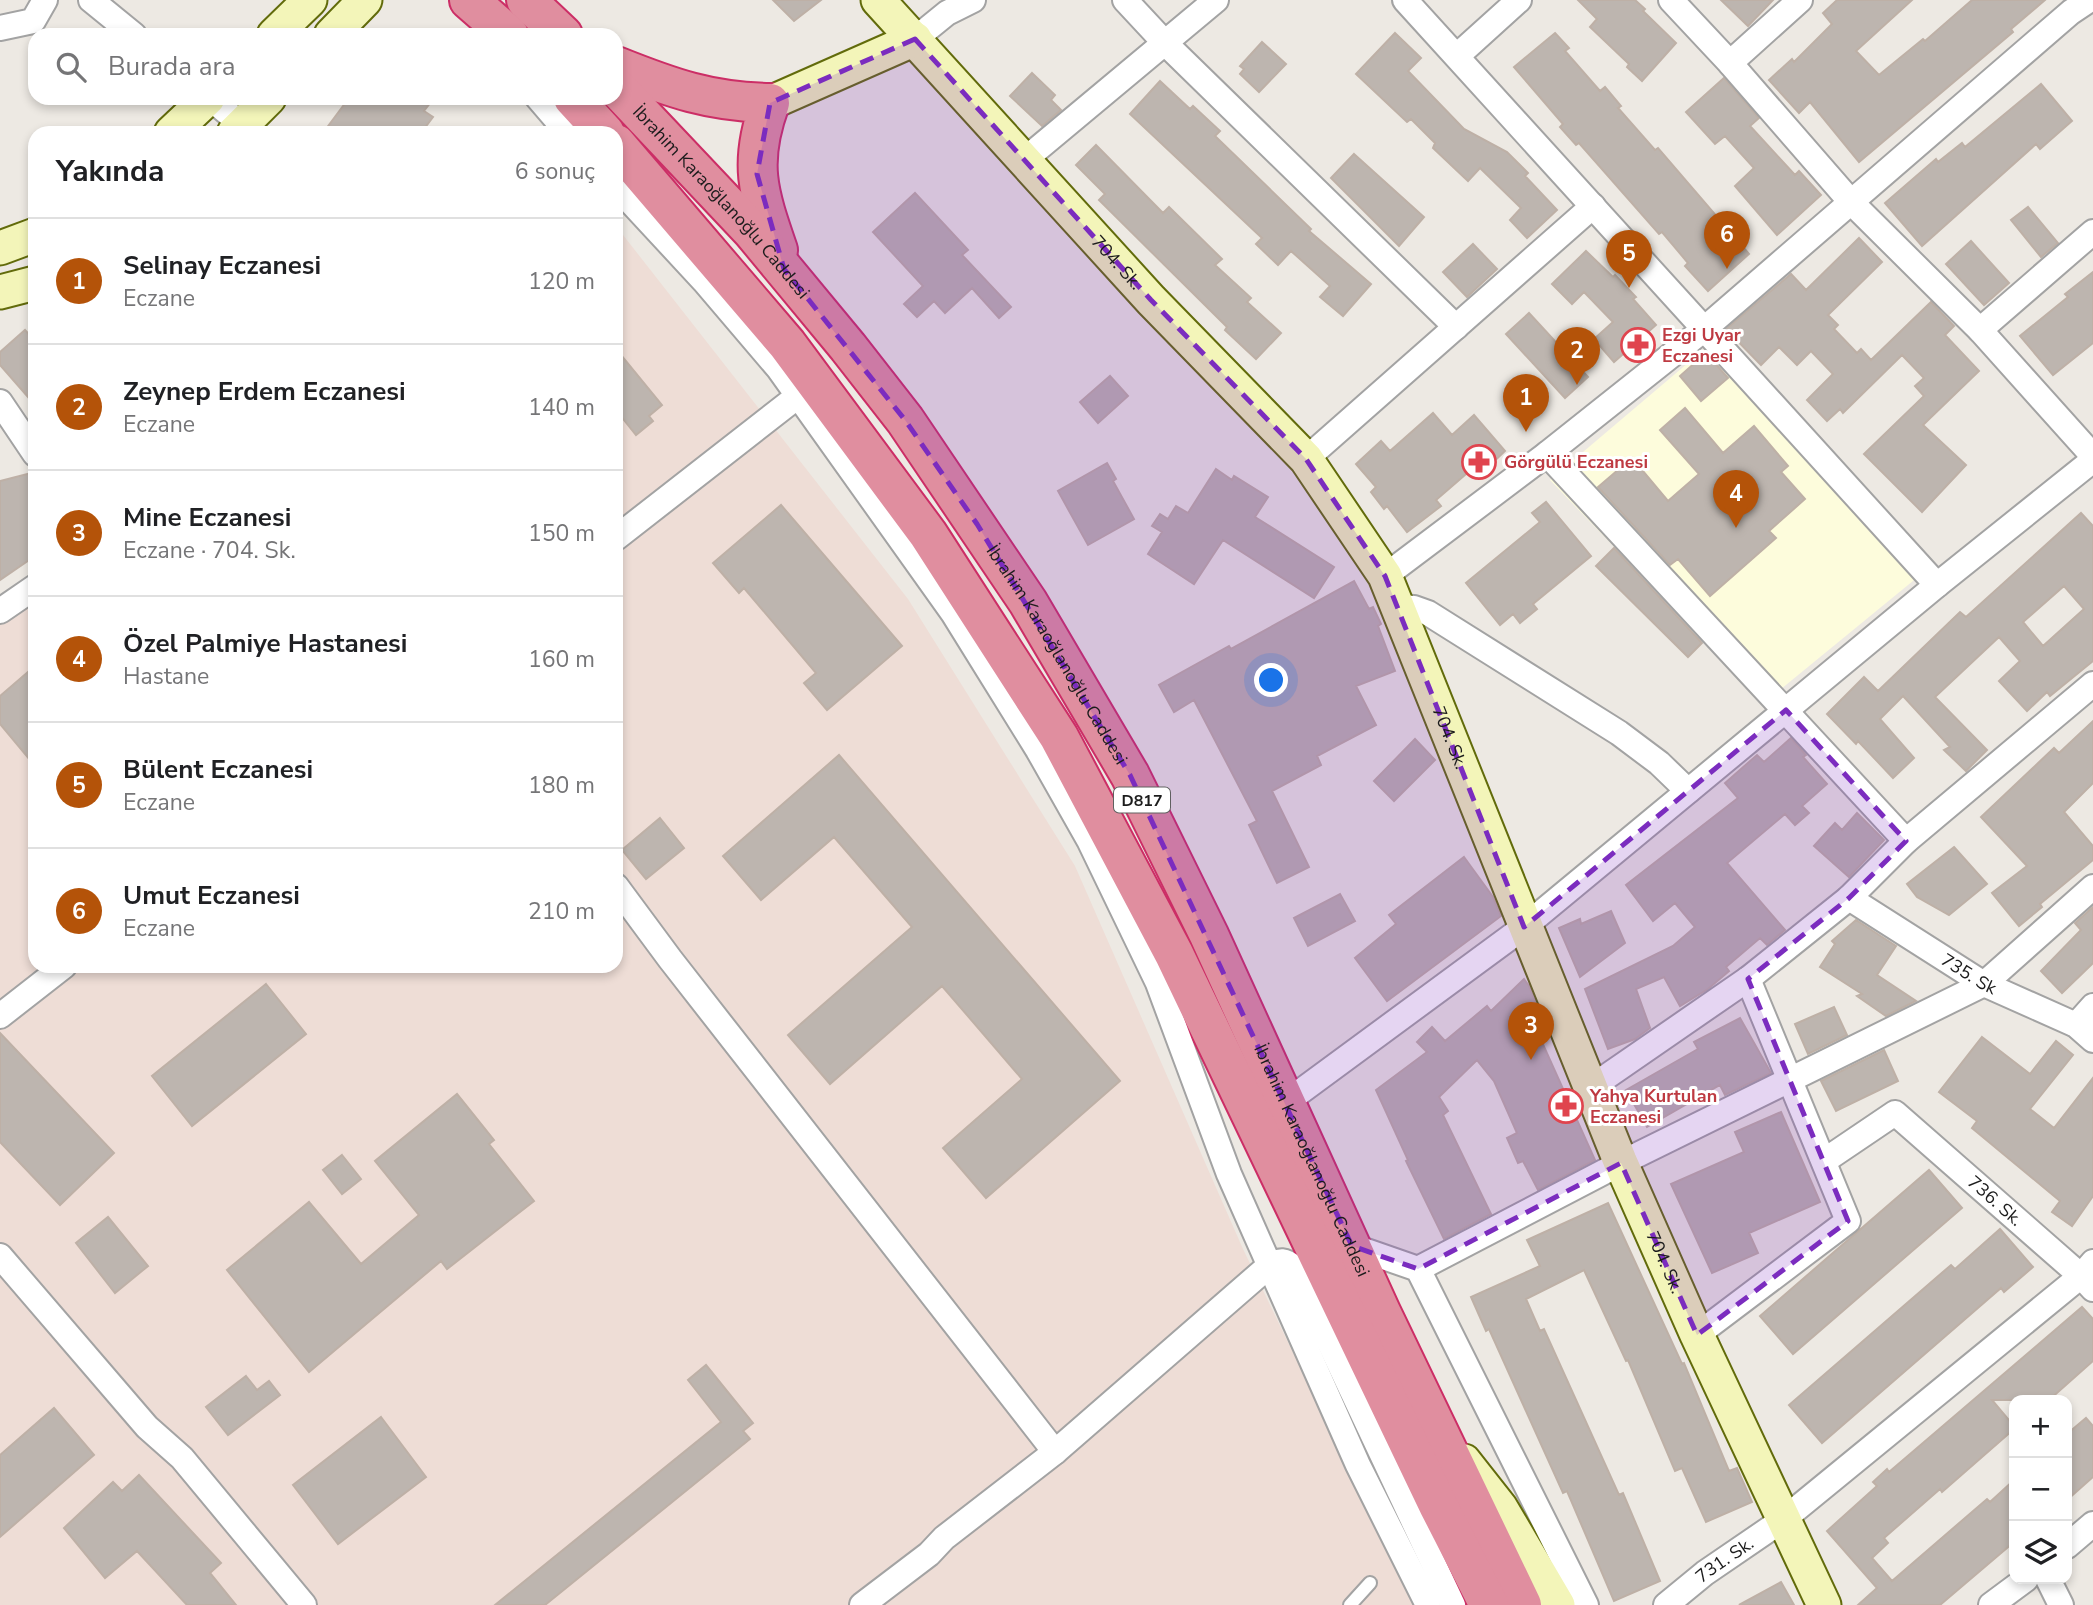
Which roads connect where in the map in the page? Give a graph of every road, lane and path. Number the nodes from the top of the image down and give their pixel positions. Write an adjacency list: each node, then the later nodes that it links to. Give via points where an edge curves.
1 (45, 0): 16 (street, via 33,21)
2 (91, 0): 17 (street)
3 (310, 0): 18 (street)
4 (365, 0): 19 (street)
5 (469, 0): 20 (highway)
6 (878, 0): 21 (street, 704. Sk.)
7 (973, 0): 15 (street)
8 (1125, 0): 22 (street)
9 (1216, 0): 22 (street)
10 (1405, 0): 23 (street)
11 (1519, 0): 23 (street)
12 (1671, 0): 24 (street)
13 (1800, 0): 24 (street)
14 (2089, 0): 41 (street)
15 (949, 6): 21 (street)
16 (0, 28)
17 (125, 28)
18 (281, 28)
19 (338, 28)
20 (501, 28)
21 (915, 39): 27 (street); 39 (street, 704. Sk.)
22 (1165, 43): 39 (street); 49 (street)
23 (1457, 56): 42 (street)
24 (1730, 64): 41 (street)
25 (623, 69): 27 (highway, via 716,100)
26 (623, 94): 46 (highway, İbrahim Karaoğlanoğlu Caddesi / D817)
27 (770, 103): 46 (highway, via 757,147 757,174)
28 (201, 105): 33 (street)
29 (216, 105): 34 (street)
30 (263, 105): 35 (street)
31 (544, 105): 36 (street)
32 (580, 105): 37 (highway)
33 (179, 126)
34 (239, 126)
35 (246, 126)
36 (562, 126)
37 (599, 126)
38 (623, 152): 103 (highway, İbrahim Karaoğlanoğlu Caddesi / D817, via 803,366 928,534 1059,737 1174,954)
39 (1023, 161): 57 (street, 704. Sk.)
40 (623, 194): 52 (street, via 740,323)
41 (1851, 202): 50 (street); 51 (street)
42 (1593, 206): 49 (street); 50 (street)
43 (2093, 232): 51 (street)
44 (28, 238): 45 (street)
45 (0, 248)
46 (784, 269): 80 (highway, İbrahim Karaoğlanoğlu Caddesi / D817, via 905,420 1028,603 1130,775)
47 (28, 285): 48 (street)
48 (0, 292)
49 (1456, 327): 57 (street)
50 (1703, 330): 55 (street); 60 (street)
51 (1980, 330): 56 (street)
52 (798, 396): 58 (street); 85 (street, via 953,613 1089,840 1157,983 1229,1174)
53 (0, 402): 54 (street)
54 (28, 444)
55 (1547, 454): 59 (street); 65 (street)
56 (2093, 458): 60 (street)
57 (1306, 460): 59 (street, 704. Sk.)
58 (623, 533)
59 (1385, 576): 62 (street, 704. Sk.)
60 (1937, 585): 65 (street)
61 (28, 592): 63 (street)
62 (1398, 607): 66 (street, via 1421,610 1462,634 1640,747); 71 (street, 704. Sk.)
63 (0, 611)
64 (2088, 698): 67 (street)
65 (1786, 710): 66 (street); 67 (street)
66 (1688, 791): 71 (street)
67 (1906, 841): 70 (street)
68 (2093, 887): 74 (street)
69 (623, 895): 90 (street)
70 (1849, 898): 73 (street); 74 (street, 735. Sk)
71 (1524, 927): 79 (street, 704. Sk.); 80 (street)
72 (55, 973): 76 (street)
73 (1748, 979): 78 (street); 79 (street)
74 (1984, 984): 77 (street, 735. Sk); 78 (street)
75 (2093, 1006): 77 (street)
76 (0, 1016)
77 (2085, 1033)
78 (1791, 1080): 81 (street); 82 (street)
79 (1590, 1088): 82 (street, 704. Sk.)
80 (1285, 1103): 83 (highway, İbrahim Karaoğlanoğlu Caddesi / D817)
81 (1824, 1161): 87 (street, 736. Sk., via 1895,1113); 88 (street, via 1848,1221)
82 (1621, 1163): 86 (street); 88 (street, 704. Sk.)
83 (1352, 1246): 86 (street); 89 (highway, İbrahim Karaoğlanoğlu Caddesi / D817)
84 (0, 1256): 98 (street, via 147,1427 182,1458)
85 (1270, 1265): 90 (street); 93 (street, via 1287,1261 1294,1268)
86 (1418, 1269): 106 (street)
87 (2089, 1276): 91 (street, 731. Sk.)
88 (1698, 1335): 91 (street, 704. Sk.)
89 (1434, 1424): 104 (highway, İbrahim Karaoğlanoğlu Caddesi / D817); 105 (street, via 1501,1508)
90 (1055, 1452): 99 (street)
91 (1784, 1519): 107 (street, 731. Sk.); 108 (street, 704. Sk.)
92 (2093, 1524): 94 (street)
93 (1409, 1539): 101 (street); 102 (street)
94 (2072, 1542)
95 (1370, 1583): 100 (lane)
96 (2019, 1584): 109 (street)
97 (2050, 1584): 110 (street)
98 (304, 1605)
99 (863, 1605)
100 (1350, 1605)
101 (1428, 1605)
102 (1453, 1605)
103 (1489, 1605)
104 (1522, 1605)
105 (1558, 1605)
106 (1586, 1605)
107 (1666, 1605)
108 (1824, 1605)
109 (1991, 1605)
110 (2061, 1605)

